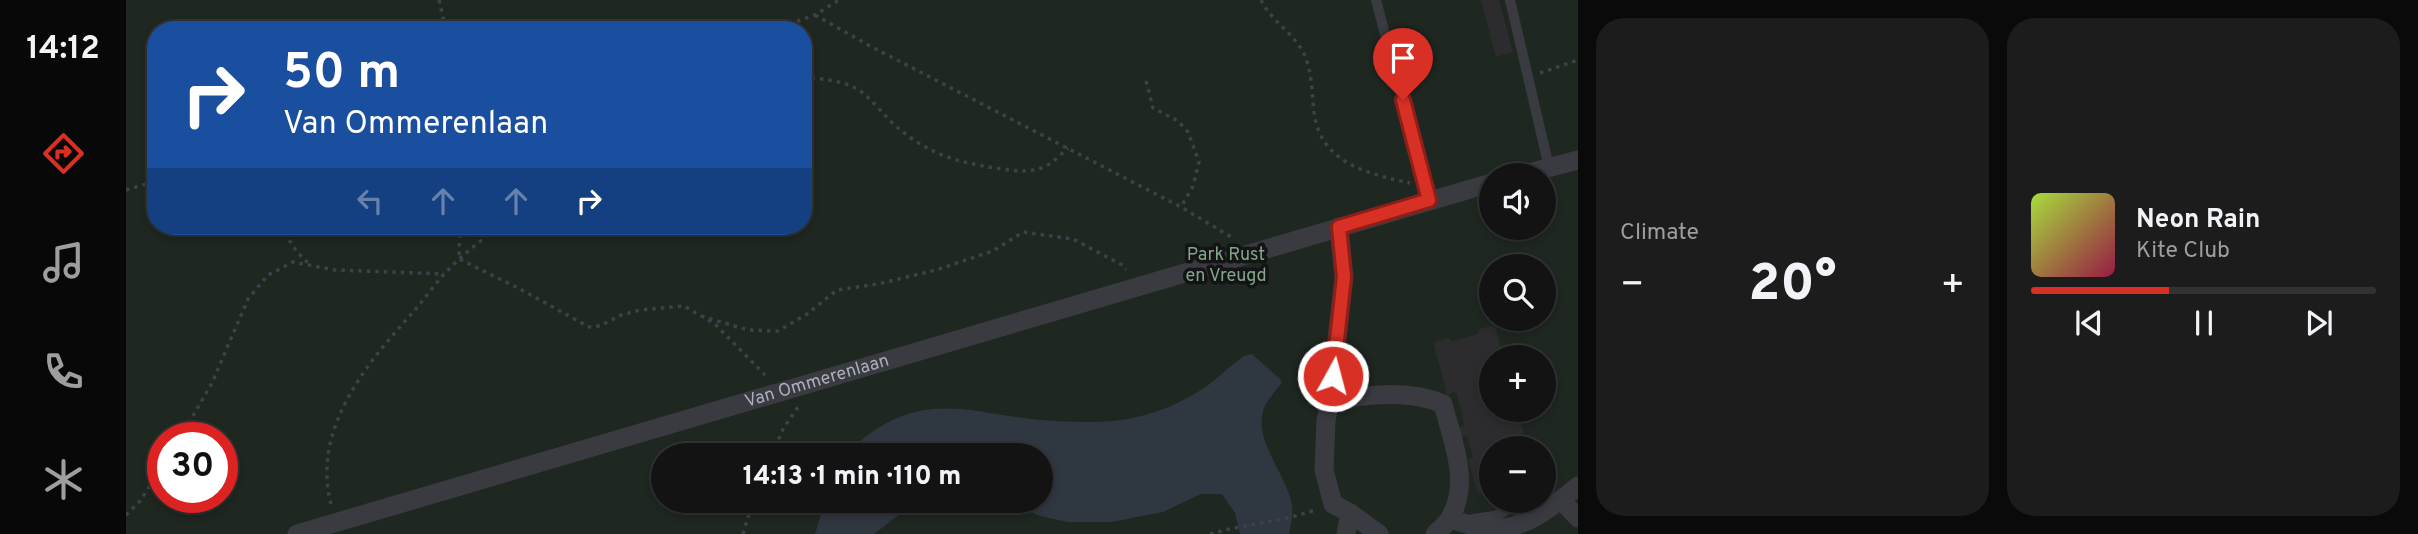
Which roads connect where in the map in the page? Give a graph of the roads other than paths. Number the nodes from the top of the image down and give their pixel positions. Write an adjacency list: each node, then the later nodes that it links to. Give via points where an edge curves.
1 (1376, 0): 7 (lane)
2 (1510, 0): 4 (lane)
3 (1578, 160): 5 (street)
4 (1548, 163)
5 (1556, 165)
6 (1479, 186): 7 (street, Van Ommerenlaan)
7 (1429, 200): 8 (street, Van Ommerenlaan)
8 (1339, 227): 9 (street, via 1344,277); 16 (street, Van Ommerenlaan)
9 (1330, 401): 12 (street, via 1324,470 1334,504); 15 (street, via 1402,396 1427,397 1443,404 1461,477)
10 (1578, 486): 11 (street)
11 (1561, 500): 14 (street); 15 (street, via 1547,512 1511,527 1485,528)
12 (1350, 513): 17 (street); 18 (street)
13 (1502, 513): 15 (lane)
14 (1578, 518)
15 (1456, 521): 19 (street)
16 (297, 534)
17 (1346, 534)
18 (1379, 534)
19 (1435, 534)

